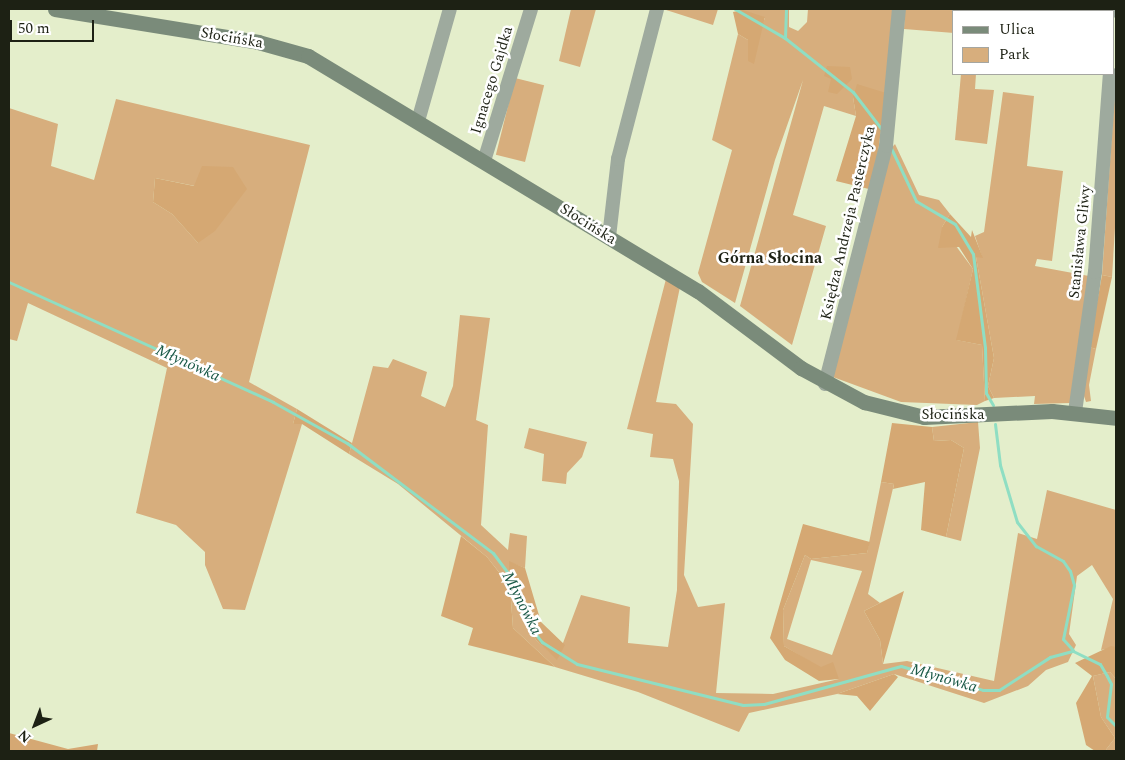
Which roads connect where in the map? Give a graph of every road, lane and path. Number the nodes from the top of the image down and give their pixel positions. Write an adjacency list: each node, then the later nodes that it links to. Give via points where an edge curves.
1 (55, 9): 7 (street, Słocińska, via 278,46 333,68)
2 (450, 9): 7 (street)
3 (531, 9): 8 (street, Ignacego Gajdka)
4 (657, 9): 9 (street, via 618,160)
5 (899, 9): 10 (street, Księdza Andrzeja Pasterczyka, via 881,169)
6 (1110, 75): 11 (street, Stanisława Gliwy, via 1095,272)
7 (418, 121): 8 (street, Słocińska)
8 (484, 161): 9 (street, Słocińska)
9 (609, 237): 10 (street, Słocińska, via 735,316)
10 (825, 384): 11 (street, Słocińska, via 864,402 924,416)
11 (1075, 412): 12 (street, Słocińska)
12 (1116, 418)

